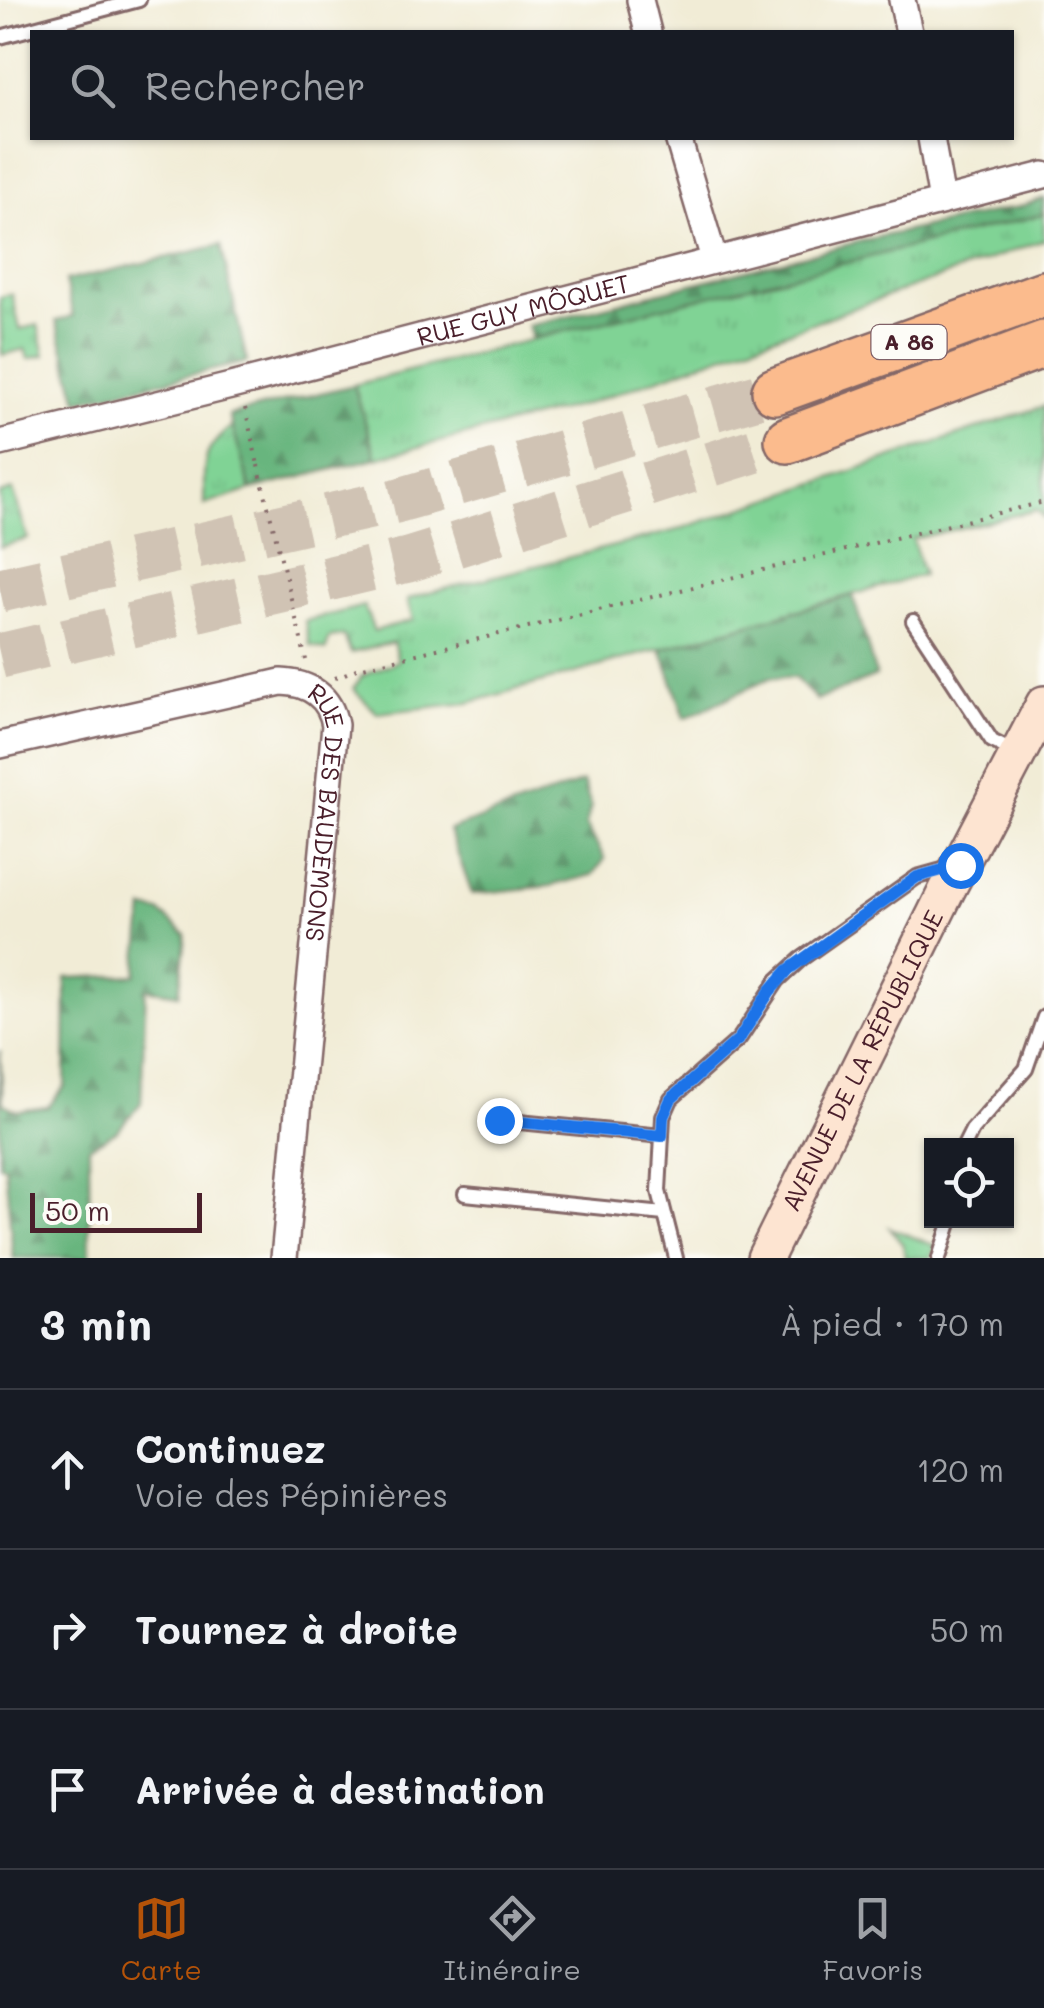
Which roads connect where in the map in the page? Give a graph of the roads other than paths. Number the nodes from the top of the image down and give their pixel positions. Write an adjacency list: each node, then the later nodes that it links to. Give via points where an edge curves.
1 (140, 0): 6 (lane)
2 (640, 0): 4 (street)
3 (902, 0): 5 (street)
4 (648, 30)
5 (909, 30)
6 (0, 37)
7 (679, 140): 11 (street)
8 (930, 140): 10 (street)
9 (1044, 175): 10 (street, RUE GUY MÔQUET)
10 (942, 201): 11 (street, RUE GUY MÔQUET)
11 (714, 259): 16 (street, RUE GUY MÔQUET)
12 (1044, 294): 14 (highway, A 86)
13 (1044, 344): 15 (highway, A 86)
14 (775, 390)
15 (788, 440)
16 (0, 443)
17 (912, 620): 20 (lane, via 992,740)
18 (1044, 704): 20 (street, AVENUE DE LA RÉPUBLIQUE)
19 (0, 744): 29 (street, RUE DES BAUDEMONS, via 281,682 312,688 328,704 335,725)
20 (1018, 754): 21 (street, AVENUE DE LA RÉPUBLIQUE)
21 (960, 865): 24 (lane, via 917,877 788,970 739,1039 671,1099); 31 (street, AVENUE DE LA RÉPUBLIQUE)
22 (1044, 1017): 25 (lane, via 1026,1070)
23 (499, 1120): 24 (lane)
24 (662, 1136): 27 (lane)
25 (968, 1138)
26 (465, 1194): 27 (lane)
27 (664, 1214): 30 (lane)
28 (948, 1228): 32 (lane)
29 (284, 1258)
30 (676, 1258)
31 (765, 1258)
32 (939, 1258)

